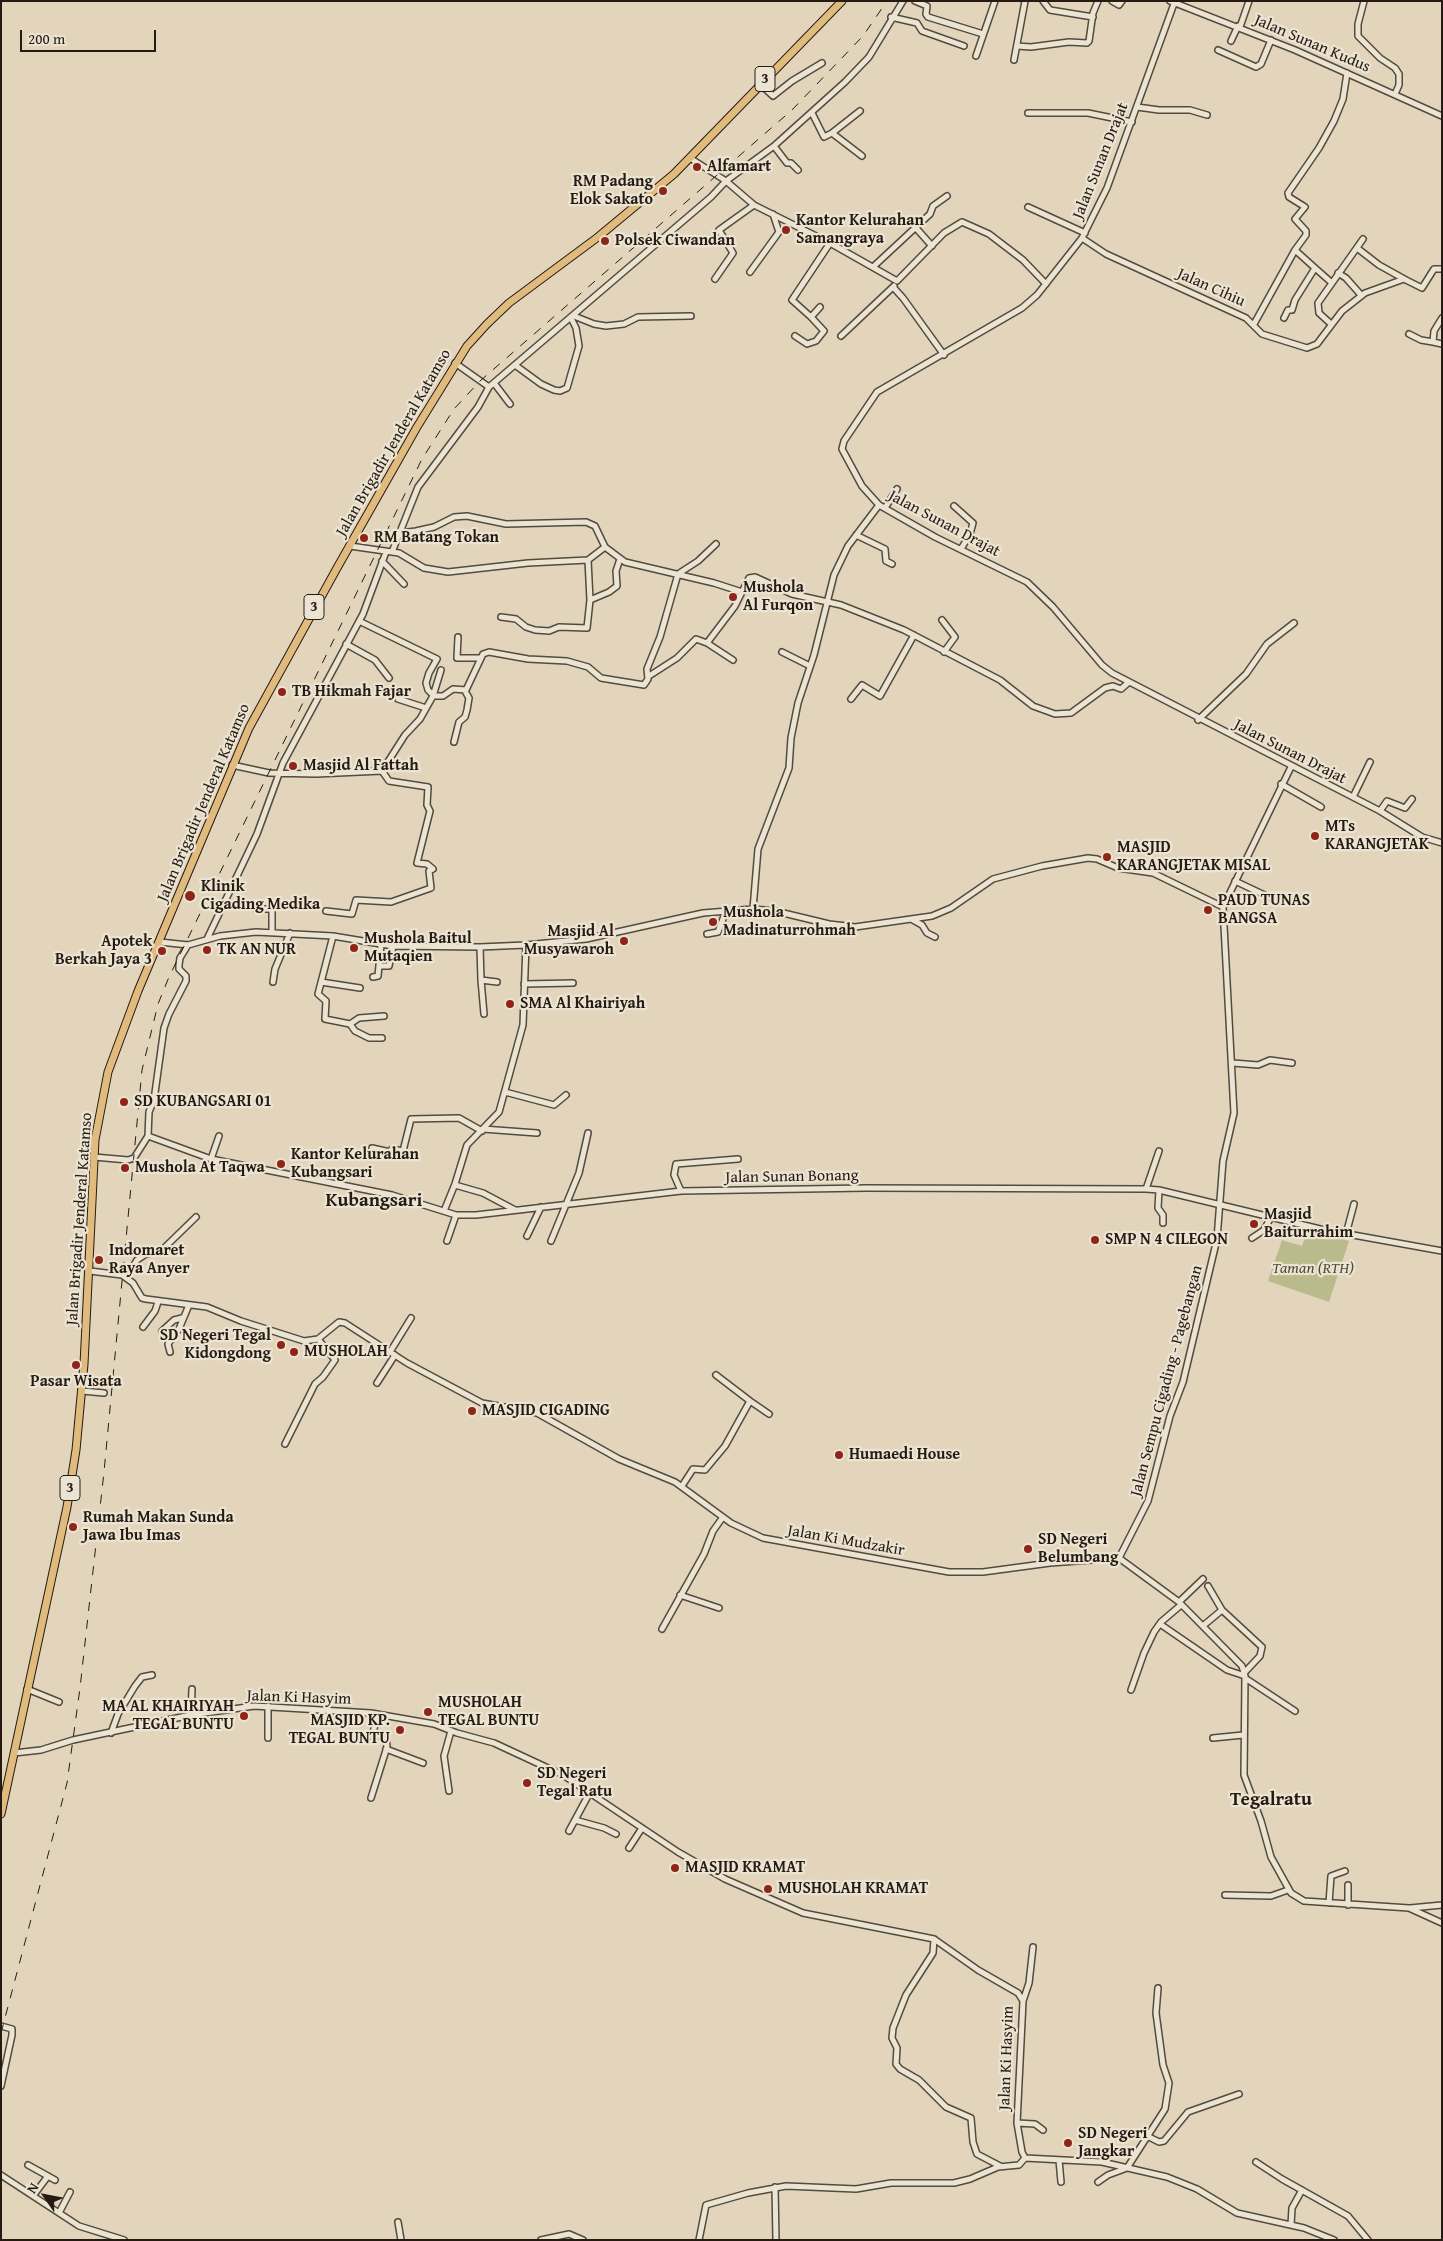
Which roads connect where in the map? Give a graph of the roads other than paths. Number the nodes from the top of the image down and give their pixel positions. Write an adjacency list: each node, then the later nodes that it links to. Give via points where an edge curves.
1 (842, 1): 26 (highway, Jalan Brigadir Jenderal Katamso / 3)
2 (903, 1): 13 (street)
3 (915, 1): 16 (street, via 927,6 928,18)
4 (995, 1): 16 (street)
5 (1024, 1): 20 (street)
6 (1043, 1): 14 (street, via 1050,10)
7 (1098, 1): 14 (street)
8 (1112, 1): 9 (street, via 1120,5)
9 (1122, 1)
10 (1249, 1): 15 (street)
11 (1364, 1): 27 (street, via 1358,36 1399,74)
12 (1174, 2): 15 (street, Jalan Sunan Kudus); 28 (street, Jalan Sunan Drajat)
13 (891, 17): 19 (street, via 917,23 922,31); 30 (street, via 860,68)
14 (1093, 17): 20 (street, via 1087,43)
15 (1239, 26): 17 (street, Jalan Sunan Kudus); 18 (street)
16 (983, 34): 22 (street)
17 (1271, 40): 21 (street, via 1261,64 1256,67); 25 (street, Jalan Sunan Kudus)
18 (1231, 41)
19 (964, 46)
20 (1017, 46): 23 (street)
21 (1218, 50)
22 (976, 56)
23 (1014, 60)
24 (822, 63): 26 (street, via 773,96)
25 (1347, 73): 27 (street, Jalan Sunan Kudus); 51 (street, via 1344,98 1334,121 1288,193 1304,207 1295,219 1306,235)
26 (760, 84): 38 (highway, Jalan Brigadir Jenderal Katamso / 3)
27 (1395, 94): 33 (street, Jalan Sunan Kudus)
28 (1137, 107): 32 (street, via 1190,110); 34 (street, Jalan Sunan Drajat)
29 (860, 111): 35 (street)
30 (812, 113): 35 (street, via 824,136); 36 (street)
31 (1028, 113): 34 (street, via 1088,113)
32 (1208, 115)
33 (1442, 116)
34 (1132, 122): 46 (street, Jalan Sunan Drajat)
35 (832, 133): 37 (street)
36 (774, 146): 39 (street, via 787,163); 40 (street)
37 (862, 156)
38 (690, 158): 40 (street); 78 (highway, Jalan Brigadir Jenderal Katamso / 3, via 651,194 510,303 487,324)
39 (798, 170)
40 (726, 181): 42 (street); 66 (street, via 619,280)
41 (947, 196): 45 (street, via 933,206 930,214)
42 (754, 205): 44 (street); 57 (street, via 719,230 733,253)
43 (1028, 207): 46 (street, Jalan Cihiu)
44 (773, 214): 48 (street); 55 (street, via 779,232)
45 (916, 228): 49 (street); 52 (street)
46 (1084, 235): 61 (street, Jalan Sunan Drajat); 70 (street, Jalan Cihiu, via 1106,254 1222,306)
47 (1364, 239): 50 (street)
48 (830, 243): 52 (street); 67 (street, via 792,300)
49 (932, 246): 59 (street); 61 (street, via 954,225 966,222 997,240)
50 (1357, 248): 56 (street); 58 (street)
51 (1295, 250): 53 (street); 70 (street)
52 (873, 267): 59 (street)
53 (1316, 268): 60 (street); 68 (street)
54 (1442, 269): 58 (street, Jalan Cihiu, via 1434,270 1422,288)
55 (750, 272)
56 (1338, 273): 60 (street); 63 (street)
57 (714, 279)
58 (1406, 280): 63 (street, Jalan Cihiu, via 1384,285)
59 (897, 281): 62 (street)
60 (1332, 283): 71 (street, via 1317,307)
61 (1046, 284): 77 (street, Jalan Sunan Drajat, via 1022,308)
62 (893, 287): 74 (street); 77 (street)
63 (1361, 296): 71 (street, Jalan Cihiu)
64 (820, 307): 67 (street)
65 (691, 316): 66 (street, via 638,317 624,324 606,326)
66 (573, 317): 79 (street); 79 (street, via 579,346 567,388 554,390)
67 (811, 317): 73 (street, via 824,331 816,341 807,344)
68 (1284, 318)
69 (1442, 318): 75 (street, via 1434,331)
70 (1254, 324): 71 (street, Jalan Cihiu, via 1262,334 1309,348 1317,344)
71 (1331, 324)
72 (1409, 334): 75 (street)
73 (795, 336)
74 (841, 336)
75 (1433, 342): 76 (street)
76 (1442, 344)
77 (944, 355): 83 (street, Jalan Sunan Drajat, via 878,392 842,444 843,454 862,486)
78 (455, 363): 80 (street); 88 (highway, Jalan Brigadir Jenderal Katamso / 3)
79 (515, 365): 80 (street)
80 (492, 385): 81 (street); 85 (street, via 422,480)
81 (510, 404)
82 (897, 489): 83 (street)
83 (882, 506): 86 (street); 90 (street, Jalan Sunan Drajat)
84 (954, 506): 90 (street, via 973,523)
85 (400, 533): 89 (street, via 434,527 454,517 467,516 506,524 586,522 596,526); 91 (street)
86 (856, 535): 95 (street, via 885,549 886,561); 100 (street, via 839,562)
87 (716, 544): 96 (street, via 698,562)
88 (350, 546): 91 (street); 126 (highway, Jalan Brigadir Jenderal Katamso / 3, via 275,677)
89 (605, 547): 92 (street); 93 (street)
90 (961, 549): 117 (street, Jalan Sunan Drajat, via 1027,582 1065,619 1102,666)
91 (389, 552): 93 (street, via 402,554 424,568 448,572); 94 (street)
92 (620, 559): 96 (street); 99 (street, via 616,571 617,586)
93 (588, 560): 99 (street)
94 (382, 561): 97 (street); 103 (street)
95 (892, 564)
96 (678, 574): 98 (street); 115 (street, via 648,669)
97 (404, 584)
98 (742, 592): 100 (street, via 752,577 792,594); 107 (street)
99 (590, 600): 101 (street, via 586,629 559,627 549,631 535,630 516,619)
100 (826, 601): 105 (street); 113 (street)
101 (501, 617)
102 (942, 620): 110 (street, via 955,637)
103 (359, 621): 108 (street); 119 (street, via 437,659 426,682)
104 (1294, 623): 123 (street, via 1267,644 1246,674)
105 (914, 635): 110 (street); 121 (street, via 880,696 862,685)
106 (458, 636): 111 (street, via 457,658)
107 (707, 643): 112 (street); 115 (street, via 696,639 677,658)
108 (346, 644): 116 (street, via 374,660); 129 (street)
109 (782, 652): 113 (street)
110 (944, 652): 117 (street, via 1000,680 1033,706 1055,714 1071,713 1105,688 1121,689)
111 (482, 658): 115 (street, via 489,652 567,661 588,667 601,678 638,686 644,685); 118 (street)
112 (733, 660)
113 (810, 666): 140 (street, via 794,722 789,768 758,849)
114 (441, 670): 119 (street)
115 (649, 676)
116 (389, 678)
117 (1129, 682): 123 (street, Jalan Sunan Drajat)
118 (465, 691): 119 (street, via 453,688 443,696); 124 (street, via 469,698 467,710 459,722)
119 (433, 695): 122 (street)
120 (398, 699): 122 (street)
121 (851, 699)
122 (426, 708): 128 (street)
123 (1198, 720): 127 (street, Jalan Sunan Drajat)
124 (454, 742)
125 (1370, 762): 131 (street)
126 (232, 765): 129 (street, via 256,772); 150 (highway, Jalan Brigadir Jenderal Katamso / 3)
127 (1291, 766): 130 (street); 131 (street, Jalan Sunan Drajat)
128 (382, 771): 129 (street); 141 (street, via 389,781 428,787 430,811 417,863 427,864 433,869 430,871 431,888 391,902 356,900 352,914)
129 (279, 773): 149 (street, via 257,834)
130 (1281, 784): 133 (street); 136 (street)
131 (1353, 798): 134 (street, Jalan Sunan Drajat)
132 (1412, 799): 134 (street, via 1405,808 1387,802)
133 (1321, 807)
134 (1380, 812): 135 (street, Jalan Sunan Drajat, via 1426,838)
135 (1442, 843)
136 (1235, 881): 137 (street); 138 (street)
137 (1273, 899)
138 (1223, 907): 143 (street, via 1153,873 1118,868 1088,858 993,879 951,908); 169 (street, Jalan Sempu Cigading - Pagebangan)
139 (256, 909): 144 (street, via 272,909)
140 (753, 909): 142 (street); 143 (street, via 855,927)
141 (326, 911)
142 (726, 911): 146 (street, via 718,932); 153 (street, via 586,939)
143 (913, 920): 148 (street, via 922,925 927,934)
144 (272, 932): 145 (street); 149 (street, via 246,932)
145 (290, 933): 147 (street); 159 (street)
146 (707, 934)
147 (333, 936): 152 (street); 160 (street)
148 (935, 937)
149 (208, 939): 151 (street)
150 (160, 942): 151 (street); 180 (highway, Jalan Brigadir Jenderal Katamso / 3, via 108,1072)
151 (188, 945): 176 (street, via 179,965 186,981 164,1028 155,1095 149,1112)
152 (382, 945): 154 (street); 156 (street)
153 (526, 945): 155 (street); 163 (street)
154 (393, 946): 155 (street); 156 (street, via 389,966)
155 (480, 947): 158 (street)
156 (379, 966): 157 (street, via 378,976)
157 (373, 977)
158 (481, 980): 161 (street); 165 (street)
159 (273, 982)
160 (321, 982): 164 (street); 167 (street, via 318,995 327,1002 324,1019)
161 (497, 982)
162 (573, 983): 163 (street)
163 (524, 984): 171 (street, via 523,1025)
164 (360, 988)
165 (484, 1014)
166 (384, 1016): 167 (street, via 359,1018)
167 (350, 1024): 168 (street, via 369,1038)
168 (382, 1038)
169 (1233, 1063): 170 (street, via 1250,1066 1270,1060); 187 (street, Jalan Sempu Cigading - Pagebangan, via 1234,1113 1224,1161)
170 (1292, 1063)
171 (505, 1092): 172 (street, via 554,1104); 173 (street, via 497,1117)
172 (566, 1095)
173 (483, 1130): 174 (street); 178 (street, via 459,1118 412,1119 403,1151); 183 (street, via 464,1150)
174 (537, 1133)
175 (588, 1133): 189 (street, via 578,1173)
176 (148, 1136): 180 (street, via 134,1158); 181 (street, Jalan Sunan Bonang)
177 (219, 1136): 181 (street)
178 (372, 1148)
179 (1159, 1151): 184 (street)
180 (94, 1157): 203 (highway, Jalan Brigadir Jenderal Katamso / 3)
181 (211, 1159): 192 (street, Jalan Sunan Bonang, via 392,1195)
182 (738, 1159): 186 (street, via 676,1164 674,1175)
183 (455, 1185): 191 (street, via 483,1193); 192 (street)
184 (1146, 1189): 185 (street, Jalan Sunan Bonang); 186 (street, Jalan Sunan Bonang)
185 (1159, 1190): 187 (street, Jalan Sunan Bonang); 196 (street, via 1158,1208 1163,1215)
186 (681, 1191): 189 (street, Jalan Sunan Bonang)
187 (1220, 1204): 195 (street, Jalan Sunan Bonang); 223 (street, Jalan Sempu Cigading - Pagebangan, via 1217,1239 1183,1382 1170,1416 1148,1501)
188 (1354, 1204): 197 (street)
189 (565, 1205): 190 (street, Jalan Sunan Bonang); 201 (street)
190 (541, 1207): 191 (street, Jalan Sunan Bonang); 198 (street)
191 (515, 1210): 193 (street, Jalan Sunan Bonang)
192 (444, 1211): 193 (street, Jalan Sunan Bonang)
193 (456, 1215): 200 (street)
194 (196, 1217): 204 (street, via 161,1251 137,1260)
195 (1272, 1217): 197 (street, Jalan Sunan Bonang); 199 (street, via 1264,1230)
196 (1162, 1223)
197 (1346, 1234): 202 (street, Jalan Sunan Bonang)
198 (527, 1236)
199 (1252, 1238)
200 (447, 1241)
201 (551, 1241)
202 (1442, 1251)
203 (90, 1271): 204 (street); 216 (highway, Jalan Brigadir Jenderal Katamso / 3)
204 (126, 1278): 205 (street, via 142,1298)
205 (158, 1302): 206 (street); 209 (street)
206 (190, 1305): 207 (street); 211 (street, via 214,1309 304,1341)
207 (182, 1318): 210 (street, via 174,1320); 212 (street, via 179,1329 168,1344)
208 (411, 1318): 213 (street)
209 (143, 1327)
210 (162, 1331)
211 (318, 1339): 213 (street, Jalan Ki Mudzakir, via 342,1322); 220 (street, via 334,1362 315,1384)
212 (170, 1352)
213 (393, 1353): 215 (street); 221 (street, Jalan Ki Mudzakir, via 482,1404 537,1413 619,1459)
214 (716, 1375): 218 (street)
215 (377, 1382)
216 (82, 1391): 217 (street); 235 (highway, Jalan Brigadir Jenderal Katamso / 3, via 67,1507)
217 (104, 1393)
218 (750, 1401): 219 (street); 221 (street, via 725,1446 705,1470 694,1468)
219 (769, 1414)
220 (285, 1444)
221 (682, 1486): 222 (street, Jalan Ki Mudzakir)
222 (723, 1516): 223 (street, Jalan Ki Mudzakir, via 742,1529 774,1541 949,1572 983,1572); 226 (street)
223 (1119, 1558): 227 (street)
224 (1203, 1579): 227 (street)
225 (1208, 1586): 229 (street)
226 (680, 1595): 228 (street); 232 (street)
227 (1180, 1603): 230 (street); 231 (street)
228 (720, 1608)
229 (1222, 1610): 231 (street); 234 (street, via 1262,1647 1260,1656)
230 (1160, 1624): 234 (street, via 1227,1670); 237 (street, via 1144,1653)
231 (1204, 1625): 234 (street, via 1242,1666)
232 (662, 1630)
233 (152, 1675): 244 (street, via 142,1677 134,1686)
234 (1245, 1675): 240 (street); 245 (street)
235 (27, 1689): 238 (street); 249 (highway, Jalan Brigadir Jenderal Katamso / 3)
236 (192, 1689): 242 (street)
237 (1131, 1690)
238 (59, 1702)
239 (268, 1706): 241 (street, Jalan Ki Hasyim); 242 (street, Jalan Ki Hasyim); 246 (street)
240 (1295, 1711)
241 (378, 1714): 243 (street, Jalan Ki Hasyim, via 434,1724); 248 (street, via 372,1736 386,1738)
242 (191, 1715): 244 (street, Jalan Ki Hasyim)
243 (451, 1731): 251 (street, via 444,1756); 252 (street, Jalan Ki Hasyim, via 494,1743 523,1756 563,1775)
244 (111, 1732): 249 (street, Jalan Ki Hasyim, via 41,1750)
245 (1243, 1735): 247 (street); 262 (street, via 1246,1783 1271,1857)
246 (268, 1738)
247 (1213, 1738)
248 (386, 1749): 250 (street); 253 (street)
249 (14, 1753): 254 (highway, Jalan Brigadir Jenderal Katamso / 3)
250 (423, 1763)
251 (449, 1791)
252 (589, 1794): 255 (street); 256 (street, Jalan Ki Hasyim)
253 (371, 1798)
254 (1, 1814)
255 (575, 1820): 257 (street); 258 (street)
256 (642, 1828): 259 (street); 269 (street, Jalan Ki Hasyim, via 700,1866 795,1911)
257 (569, 1832)
258 (616, 1834)
259 (629, 1848)
260 (1344, 1871): 264 (street, via 1331,1876)
261 (1348, 1885): 265 (street)
262 (1288, 1890): 263 (street, via 1271,1896); 264 (street, via 1300,1900)
263 (1225, 1895)
264 (1329, 1903): 265 (street)
265 (1348, 1905): 267 (street)
266 (1442, 1905): 267 (street)
267 (1409, 1908): 268 (street)
268 (1442, 1923)
269 (934, 1939): 272 (street, Jalan Ki Hasyim, via 1018,1993); 283 (street, via 933,1953 906,1995 893,2028 896,2064 919,2080 946,2108 971,2118 977,2154)
270 (1033, 1947): 272 (street, via 1029,1983)
271 (1158, 1988): 278 (street, via 1156,2013 1168,2090 1163,2114)
272 (1023, 2001): 276 (street, Jalan Ki Hasyim)
273 (1, 2026): 274 (street, via 12,2030 12,2035)
274 (1, 2086)
275 (1238, 2094): 278 (street, via 1212,2101 1185,2114 1164,2141)
276 (1017, 2124): 277 (street, via 1035,2124); 279 (street, Jalan Ki Hasyim)
277 (1043, 2130)
278 (1148, 2137): 284 (street)
279 (1025, 2158): 280 (street); 283 (street, via 1019,2165)
280 (1059, 2160): 284 (street, via 1102,2162); 288 (street)
281 (1256, 2162): 291 (street)
282 (28, 2165): 286 (street)
283 (1001, 2166): 290 (street, via 970,2180 954,2183 891,2183 856,2189)
284 (1127, 2168): 289 (street); 296 (street, via 1177,2180 1237,2214)
285 (1, 2175): 293 (street)
286 (48, 2176): 287 (street); 293 (street)
287 (56, 2180)
288 (1061, 2182)
289 (1098, 2182)
290 (775, 2187): 301 (street, via 708,2204); 302 (street)
291 (1302, 2190): 296 (street, via 1292,2208); 304 (street, via 1348,2216)
292 (70, 2192): 294 (street)
293 (33, 2196): 294 (street)
294 (58, 2213): 297 (street, via 79,2226)
295 (398, 2222): 298 (street)
296 (1291, 2225): 303 (street)
297 (124, 2240)
298 (401, 2240)
299 (541, 2240): 300 (street, via 567,2234)
300 (583, 2240)
301 (699, 2240)
302 (776, 2240)
303 (1334, 2240)
304 (1368, 2240)

